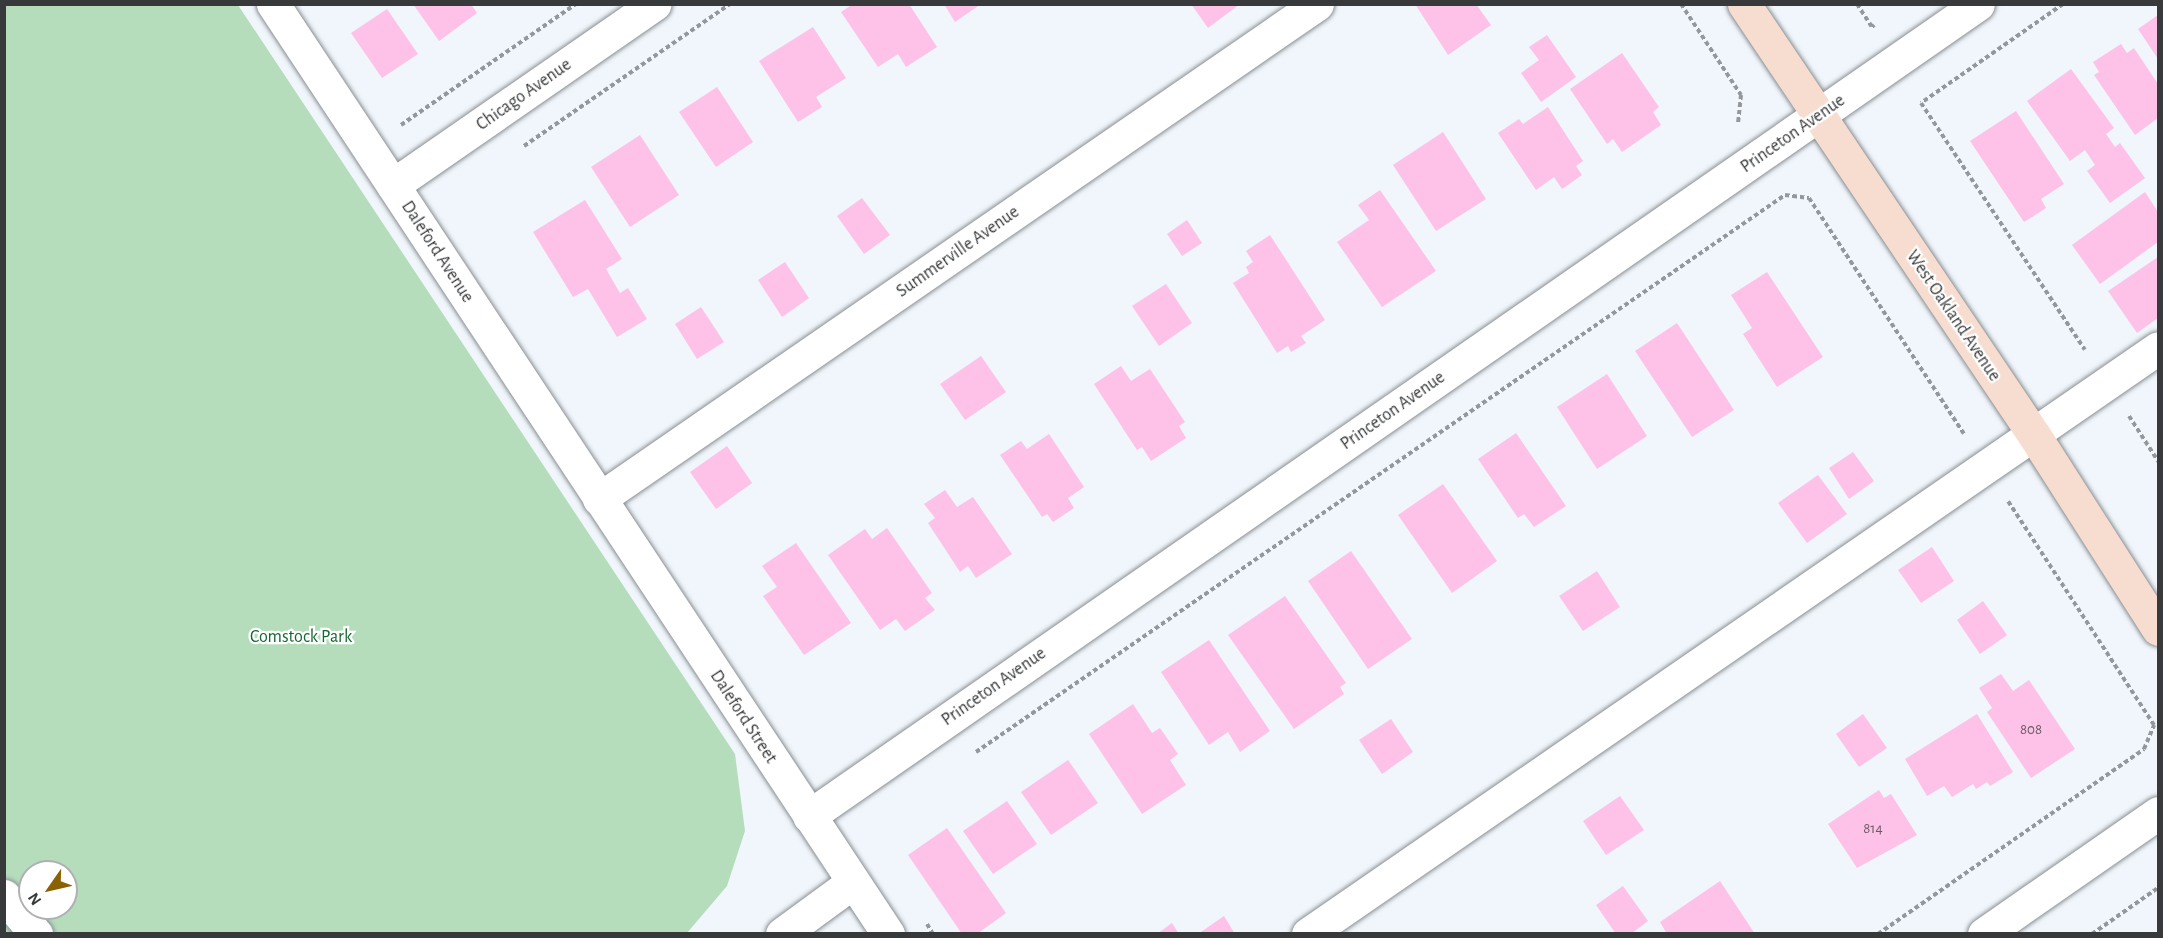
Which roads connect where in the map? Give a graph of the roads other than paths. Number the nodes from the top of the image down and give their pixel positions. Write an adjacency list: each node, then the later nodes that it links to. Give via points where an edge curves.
1 (273, 4): 7 (street, Daleford Avenue)
2 (654, 4): 7 (street, Chicago Avenue)
3 (1317, 4): 10 (street, Summerville Avenue)
4 (1744, 4): 6 (main road, West Oakland Avenue)
5 (1977, 4): 6 (street, Princeton Avenue)
6 (1818, 116): 9 (main road, West Oakland Avenue); 13 (street, Princeton Avenue)
7 (393, 185): 10 (street, Daleford Avenue)
8 (2158, 348): 9 (street)
9 (2034, 435): 11 (main road, West Oakland Avenue); 19 (street)
10 (599, 499): 13 (street, Daleford Street)
11 (2158, 629)
12 (2158, 813): 20 (street)
13 (809, 816): 14 (street, Daleford Street)
14 (853, 882): 17 (street); 18 (street, Daleford Street)
15 (4, 896): 16 (street)
16 (36, 933)
17 (782, 933)
18 (888, 933)
19 (1308, 933)
20 (1984, 933)

